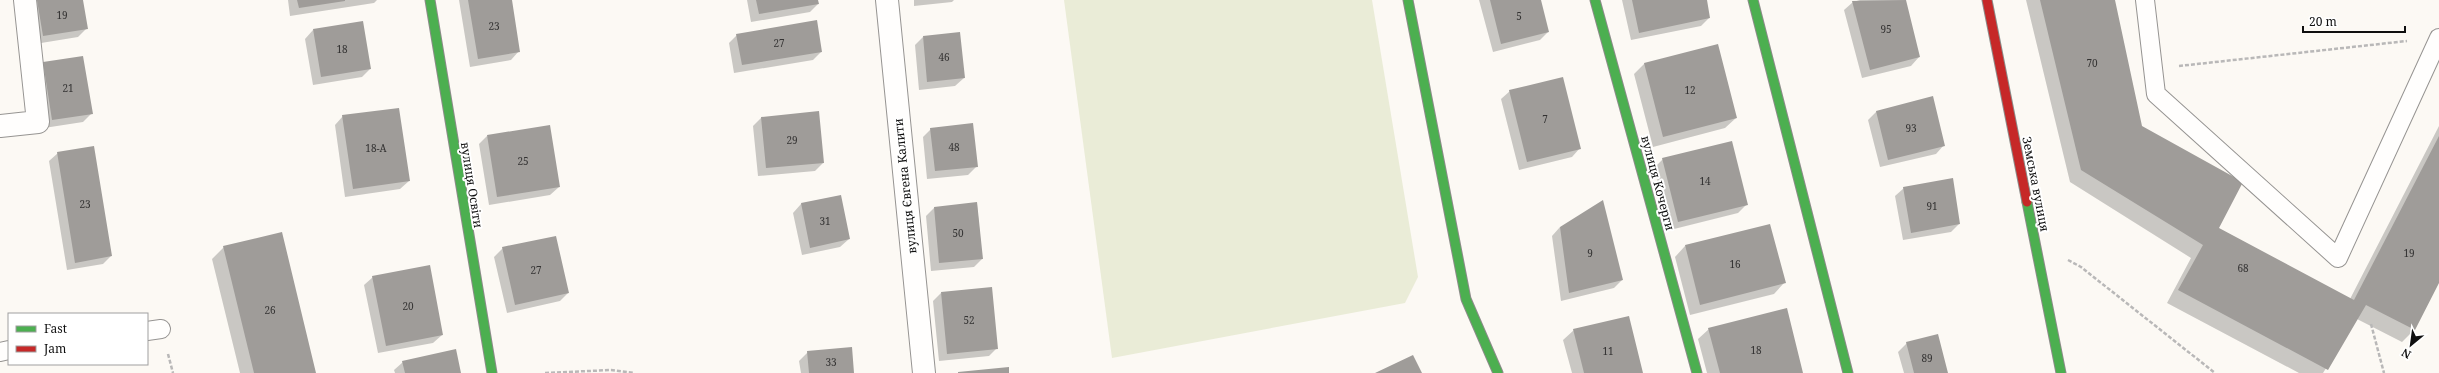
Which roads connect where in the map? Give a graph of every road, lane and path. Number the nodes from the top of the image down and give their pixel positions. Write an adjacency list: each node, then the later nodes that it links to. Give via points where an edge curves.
1 (25, 0): 11 (street, via 38,122)
2 (430, 0): 14 (street, вулиця Освіти)
3 (887, 0): 17 (street, вулиця Євгена Калити)
4 (1408, 0): 18 (street, via 1466,299)
5 (1595, 0): 19 (street, вулиця Кочерги)
6 (1753, 0): 20 (street)
7 (1987, 0): 12 (street, Земська вулиця)
8 (2145, 0): 10 (lane)
9 (2439, 38): 10 (path); 10 (lane, via 2338,258 2156,94)
10 (2153, 69)
11 (0, 126)
12 (2035, 241): 21 (street, Земська вулиця); 22 (path, via 2081,268)
13 (2370, 324): 23 (path)
14 (492, 373)
15 (545, 373): 16 (path, via 611,370)
16 (634, 373)
17 (924, 373)
18 (1498, 373)
19 (1697, 373)
20 (1848, 373)
21 (2061, 373)
22 (2215, 373)
23 (2384, 373)

